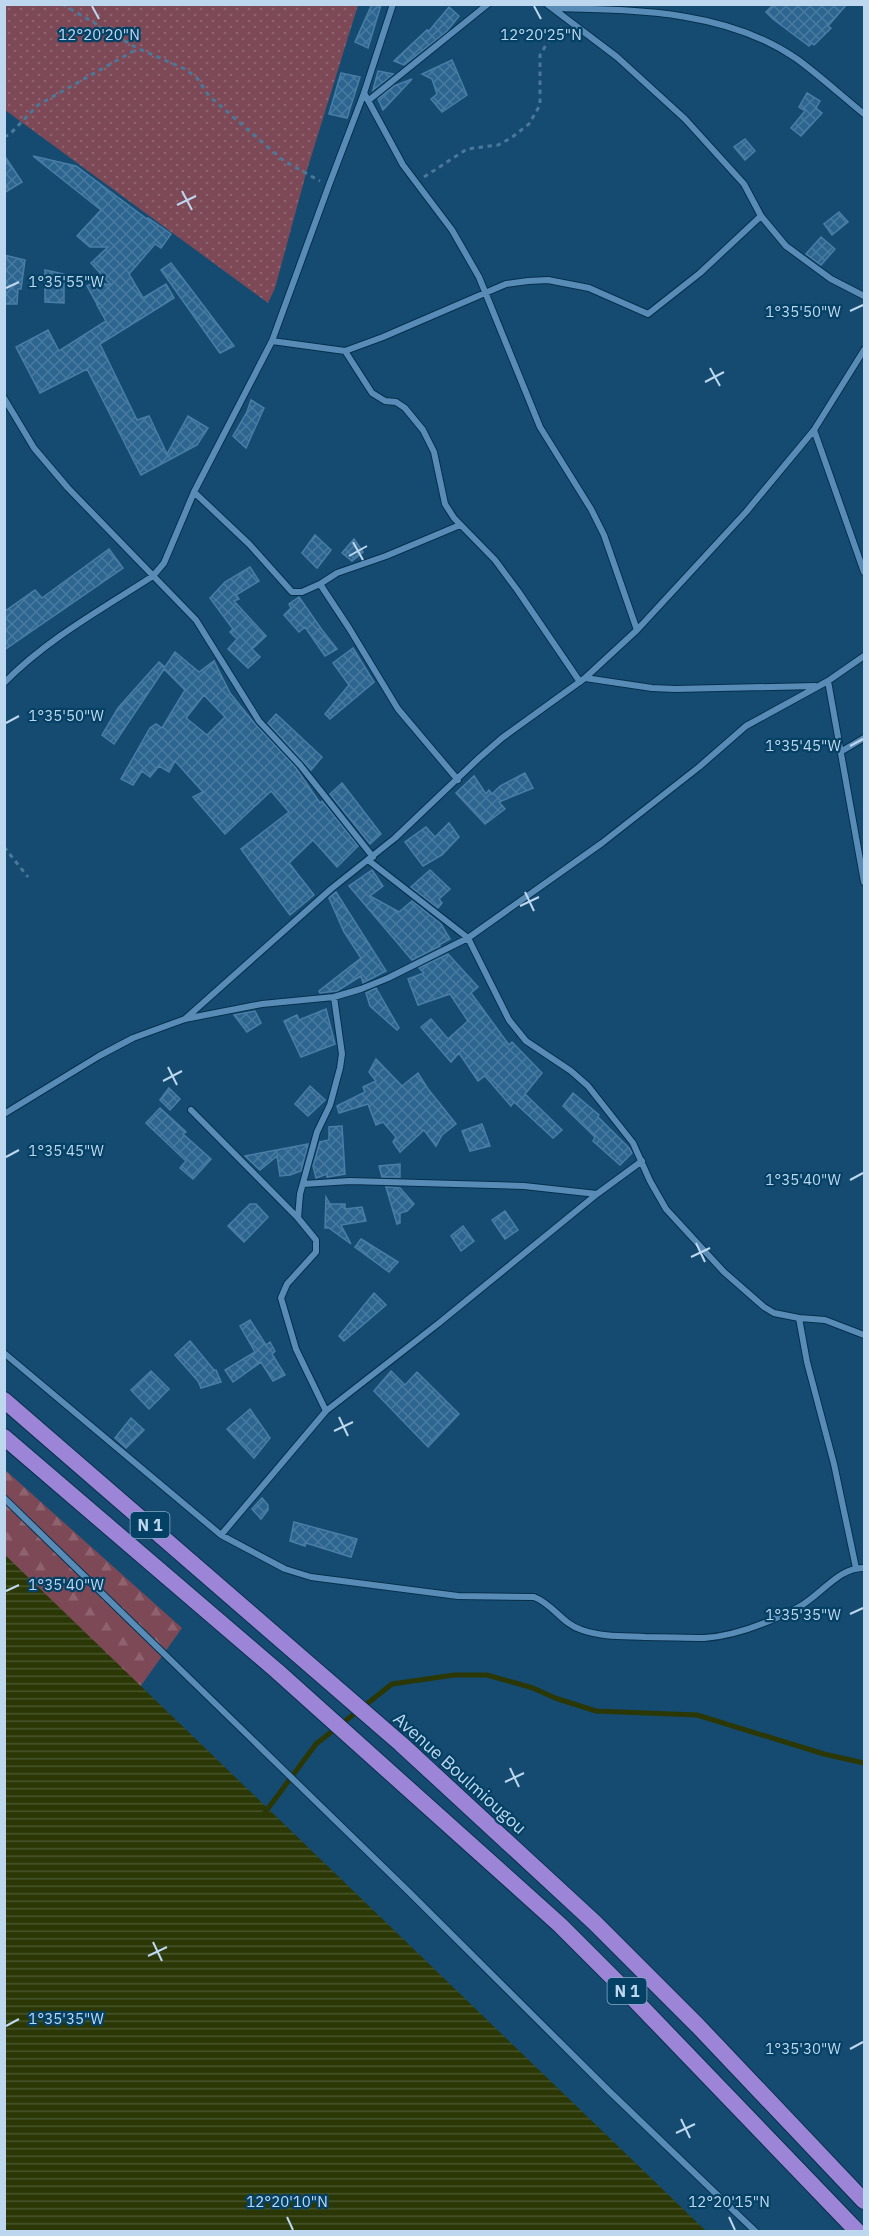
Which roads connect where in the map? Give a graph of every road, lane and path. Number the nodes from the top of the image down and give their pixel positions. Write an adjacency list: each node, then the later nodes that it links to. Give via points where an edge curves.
1 (62, 4): 7 (path)
2 (393, 4): 8 (street)
3 (488, 4): 9 (street)
4 (550, 6): 5 (street); 6 (street)
5 (613, 7): 10 (street, via 684,15 761,39 796,58)
6 (568, 21): 12 (path, via 540,56 540,105 529,124 498,145 467,149); 14 (street, via 617,57 685,120 744,184)
7 (137, 48): 11 (path, via 38,105); 13 (path, via 185,69 209,96 284,161)
8 (364, 93): 9 (street); 13 (street)
9 (369, 100): 12 (street)
10 (864, 114)
11 (4, 137)
12 (415, 182): 15 (street, via 452,230)
13 (328, 185): 17 (street)
14 (761, 216): 15 (street, via 700,273 648,314 589,288 548,280 506,284); 16 (street, via 786,246 806,262)
15 (486, 293): 19 (street); 27 (street, via 540,427 604,535)
16 (864, 296)
17 (272, 341): 19 (street); 22 (street)
18 (864, 350): 21 (street)
19 (345, 351): 23 (street, via 372,393 405,408 423,430 434,452 445,504)
20 (4, 398): 25 (street, via 34,448)
21 (814, 430): 24 (street); 27 (street, via 746,512)
22 (194, 492): 25 (street, via 174,544); 26 (street, via 292,592)
23 (460, 525): 26 (street, via 337,573); 29 (street, via 501,568)
24 (864, 572)
25 (153, 576): 31 (street, via 58,637 24,662); 37 (street, via 196,620 259,721 300,765)
26 (320, 584): 35 (street, via 398,709)
27 (637, 630): 29 (street)
28 (864, 656): 30 (street)
29 (583, 680): 32 (street, via 675,689); 35 (street, via 502,738)
30 (828, 681): 32 (street); 34 (street)
31 (4, 683)
32 (818, 686): 40 (street, via 746,726 602,843)
33 (864, 738): 34 (street)
34 (842, 751): 39 (street)
35 (458, 780): 37 (street)
36 (4, 847): 38 (path)
37 (370, 858): 40 (street); 42 (street)
38 (28, 877)
39 (864, 882)
40 (468, 938): 41 (street, via 388,978); 45 (street, via 517,1032 588,1086 621,1126)
41 (334, 997): 42 (street, via 262,1004); 46 (street, via 342,1054 340,1068 330,1105 316,1132)
42 (184, 1019): 44 (street, via 133,1038)
43 (190, 1110): 48 (street)
44 (4, 1114)
45 (642, 1161): 47 (street); 49 (street, via 666,1209 724,1272 764,1307)
46 (303, 1184): 47 (street, via 350,1181 524,1186); 48 (street)
47 (597, 1194): 53 (street)
48 (298, 1218): 53 (street, via 313,1233 318,1245 287,1284 281,1298 296,1349)
49 (799, 1318): 50 (street, via 825,1320); 57 (street)
50 (864, 1335)
51 (4, 1353): 56 (street)
52 (4, 1400): 59 (highway, Avenue Boulmiougou / N 1, via 401,1744 628,1955)
53 (326, 1411): 56 (street)
54 (4, 1437): 61 (highway, N 1, via 277,1671 560,1925)
55 (4, 1498): 60 (street)
56 (221, 1535): 57 (street, via 285,1569 311,1577 458,1596 534,1597 570,1626 608,1636 706,1638 732,1632 797,1608)
57 (856, 1568): 58 (street)
58 (864, 1568)
59 (864, 2201)
60 (756, 2232)
61 (858, 2232)

